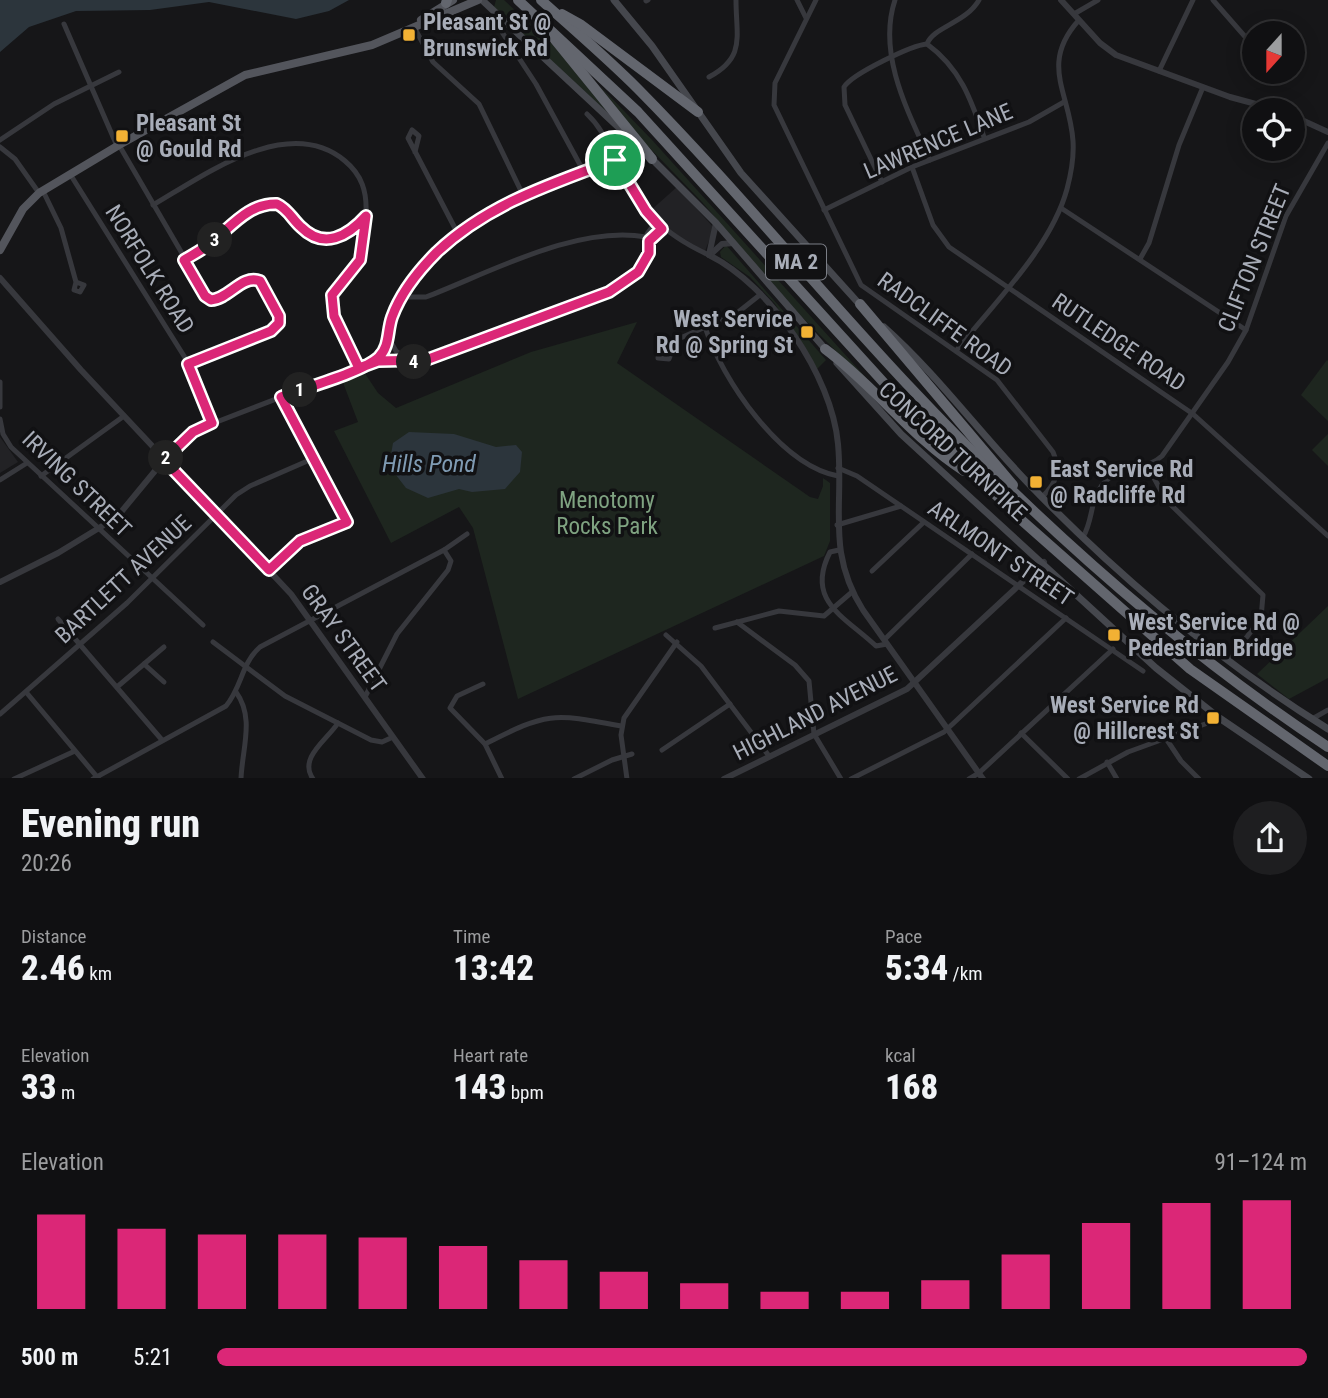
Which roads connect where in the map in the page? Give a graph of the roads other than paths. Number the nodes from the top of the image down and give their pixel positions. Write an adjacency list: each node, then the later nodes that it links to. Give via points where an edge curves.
1 (480, 0): 16 (main road, CONCORD TURNPIKE); 21 (main road)
2 (518, 0): 19 (highway, CONCORD TURNPIKE / MA 2)
3 (614, 0): 32 (main road, CONCORD TURNPIKE)
4 (736, 0): 27 (street, via 735,57)
5 (797, 0): 17 (street)
6 (816, 0): 17 (street)
7 (895, 0): 24 (street, via 890,28)
8 (979, 0): 23 (street, via 973,12 936,33)
9 (1061, 0): 15 (street)
10 (1098, 0): 15 (street)
11 (1193, 0): 25 (street)
12 (1213, 0): 22 (street)
13 (449, 1): 21 (main road)
14 (544, 3): 32 (highway, via 580,24); 97 (highway, CONCORD TURNPIKE / MA 2, via 651,103 907,385)
15 (1074, 14): 18 (street)
16 (501, 18): 42 (main road, CONCORD TURNPIKE); 46 (street, via 498,26 505,40)
17 (806, 18): 53 (street, RADCLIFFE ROAD, via 772,95)
18 (1079, 20): 25 (street, via 1110,51); 31 (street, via 1060,51)
19 (542, 22): 42 (highway); 95 (highway, CONCORD TURNPIKE / MA 2, via 645,119 878,376)
20 (64, 24): 28 (street)
21 (413, 26): 39 (main road, via 366,47 245,75); 50 (street, via 433,62 479,104)
22 (1242, 33)
23 (927, 44): 24 (street, via 904,49); 36 (street, via 947,58 959,75)
24 (894, 57): 44 (street, via 899,93); 48 (street, via 851,79 842,95)
25 (1159, 71): 29 (street)
26 (119, 72): 28 (street)
27 (709, 77)
28 (89, 86): 37 (street); 39 (street)
29 (1202, 87): 30 (street); 63 (street)
30 (1242, 99)
31 (1064, 102): 36 (street, LAWRENCE LANE, via 1029,122); 52 (street, via 1074,143)
32 (698, 112): 70 (main road, CONCORD TURNPIKE, via 748,181)
33 (587, 114): 43 (street, via 606,136)
34 (1305, 121): 35 (street)
35 (1328, 132)
36 (984, 137): 44 (street, LAWRENCE LANE)
37 (0, 140)
38 (1328, 143): 72 (street, CLIFTON STREET, via 1286,216)
39 (118, 146): 47 (main road); 51 (street)
40 (0, 147): 49 (street)
41 (415, 152): 58 (street)
42 (652, 159): 56 (main road, CONCORD TURNPIKE)
43 (615, 160): 46 (street); 55 (street)
44 (930, 160): 45 (street, LAWRENCE LANE)
45 (912, 167): 48 (street, LAWRENCE LANE); 67 (street, RUTLEDGE ROAD, via 939,237)
46 (584, 172): 50 (street)
47 (70, 174): 49 (main road); 79 (street, NORFOLK ROAD)
48 (882, 182): 53 (street, LAWRENCE LANE)
49 (41, 192): 61 (main road, via 23,209); 66 (street, via 61,228)
50 (523, 195): 58 (street)
51 (153, 205): 54 (street, via 241,156 298,145 332,153 352,168 365,190); 64 (street)
52 (1061, 208): 63 (street); 67 (street, via 1044,240)
53 (824, 210): 76 (street, RADCLIFFE ROAD, via 861,285)
54 (366, 216): 64 (street, via 345,235 322,239 302,228 284,208 271,204 240,217 212,243); 80 (street, via 360,260 331,298 334,316)
55 (655, 223): 57 (street); 59 (street)
56 (716, 223): 60 (main road, CONCORD TURNPIKE); 62 (street)
57 (662, 229): 59 (street); 62 (street)
58 (458, 234): 69 (street, via 420,270)
59 (648, 239): 69 (street, via 606,236 582,240 426,297); 78 (street, via 649,251 641,267 620,288)
60 (733, 243): 62 (street, via 722,244); 75 (main road, CONCORD TURNPIKE)
61 (0, 250)
62 (709, 255): 68 (street, via 740,273)
63 (1140, 259): 72 (street)
64 (184, 260): 79 (street, via 211,300 248,280 260,281 280,320 271,331)
65 (0, 278): 85 (street, GRAY STREET)
66 (76, 282)
67 (1006, 288): 76 (street); 84 (street, RUTLEDGE ROAD)
68 (761, 294): 71 (street, via 740,311); 92 (street, via 796,339 825,394 837,433)
69 (401, 297): 73 (street)
70 (860, 304): 96 (main road, CONCORD TURNPIKE, via 919,361); 97 (highway, via 1001,467)
71 (705, 327): 74 (street); 92 (street, ARLMONT STREET, via 722,371 755,416 811,464)
72 (1246, 330): 84 (street, CLIFTON STREET)
73 (388, 337): 77 (street, via 384,351); 78 (street, via 396,351)
74 (676, 340)
75 (825, 349): 95 (highway, via 917,435); 109 (main road, CONCORD TURNPIKE, via 901,434)
76 (956, 351): 96 (street, RADCLIFFE ROAD, via 1005,387 1053,452 1056,478)
77 (372, 362): 78 (street); 80 (street)
78 (412, 362)
79 (188, 364): 87 (street, NORFOLK ROAD)
80 (359, 368): 82 (street)
81 (0, 382): 83 (street)
82 (281, 397): 87 (street); 88 (street)
83 (0, 407)
84 (1193, 414): 91 (street, CLIFTON STREET); 104 (street, RUTLEDGE ROAD)
85 (124, 416): 89 (street, GRAY STREET); 93 (street)
86 (0, 419): 90 (street, IRVING STREET, via 5,439)
87 (212, 423): 89 (street, via 193,432)
88 (312, 459): 99 (street, BARTLETT AVENUE, via 250,486); 110 (street, via 347,522 300,541)
89 (164, 460): 99 (street, GRAY STREET); 102 (street, via 125,508)
90 (27, 463): 93 (street, IRVING STREET); 94 (street)
91 (1151, 464): 105 (street, CLIFTON STREET, via 1126,469 1105,482 1096,495); 130 (street, via 1166,500 1263,594 1261,618)
92 (838, 472): 98 (street, ARLMONT STREET, via 854,474); 101 (street)
93 (41, 476): 102 (street, IRVING STREET)
94 (0, 480)
95 (982, 483): 163 (highway, CONCORD TURNPIKE / MA 2, via 1190,669)
96 (1042, 497): 105 (main road, CONCORD TURNPIKE)
97 (1025, 502): 156 (highway, CONCORD TURNPIKE / MA 2, via 1185,645)
98 (901, 506): 100 (street, ARLMONT STREET); 101 (street)
99 (216, 515): 110 (street, GRAY STREET); 112 (street, BARTLETT AVENUE)
100 (924, 522): 108 (street, ARLMONT STREET); 111 (street)
101 (836, 525): 107 (street)
102 (99, 529): 112 (street, IRVING STREET); 113 (street)
103 (467, 534): 106 (street)
104 (1328, 536)
105 (1083, 537): 130 (main road, CONCORD TURNPIKE)
106 (444, 550): 119 (street); 140 (street, via 450,558 448,570 397,634)
107 (839, 550): 115 (street); 116 (street, via 828,555 820,582 822,594)
108 (972, 554): 114 (street, ARLMONT STREET); 126 (street)
109 (1044, 562): 114 (street, HIGHLAND AVENUE); 180 (main road, CONCORD TURNPIKE, via 1178,687)
110 (269, 570): 119 (street, GRAY STREET)
111 (872, 572)
112 (152, 579): 121 (street, IRVING STREET); 127 (street, BARTLETT AVENUE)
113 (0, 582)
114 (1018, 586): 117 (street, ARLMONT STREET); 135 (street, HIGHLAND AVENUE)
115 (852, 592): 116 (street); 126 (street)
116 (834, 607): 120 (street, via 820,617 779,611); 126 (street, via 876,646)
117 (1066, 618): 129 (street, ARLMONT STREET); 148 (street)
118 (58, 620): 127 (street)
119 (310, 620): 132 (street, via 260,647); 140 (street, GRAY STREET)
120 (737, 622): 122 (street); 151 (street, via 795,665 809,681)
121 (204, 625)
122 (715, 628)
123 (666, 635): 125 (street)
124 (213, 642): 132 (street)
125 (677, 642): 141 (street); 147 (street)
126 (885, 642): 135 (street)
127 (81, 644): 137 (street); 138 (street, BARTLETT AVENUE)
128 (164, 647): 131 (street)
129 (1113, 649): 133 (street, ARLMONT STREET); 150 (street)
130 (1229, 661): 144 (main road, CONCORD TURNPIKE)
131 (144, 664): 134 (street); 137 (street)
132 (244, 667): 139 (street); 145 (street, via 285,696)
133 (1143, 671)
134 (164, 682)
135 (914, 682): 148 (street); 151 (street, HIGHLAND AVENUE)
136 (483, 684): 155 (street, via 457,696 450,708)
137 (117, 687): 154 (street)
138 (26, 692): 143 (street, BARTLETT AVENUE); 158 (street)
139 (236, 692): 154 (street, via 217,713); 165 (street, via 247,720)
140 (365, 697): 152 (street, GRAY STREET)
141 (730, 704): 157 (street); 161 (street)
142 (1328, 710): 144 (street)
143 (0, 714)
144 (1312, 719): 149 (main road, CONCORD TURNPIKE)
145 (338, 723): 152 (street, via 377,742); 168 (street, via 309,759)
146 (1205, 724): 153 (street)
147 (621, 726): 155 (street, via 551,716); 160 (street)
148 (947, 729): 164 (street); 175 (street)
149 (1328, 729)
150 (1021, 733): 164 (street); 176 (street)
151 (814, 734): 161 (street, HIGHLAND AVENUE); 174 (street)
152 (393, 737): 169 (street, GRAY STREET)
153 (1165, 737): 162 (street); 179 (street)
154 (162, 740): 167 (street)
155 (485, 744): 170 (street)
156 (1328, 747)
157 (662, 750)
158 (75, 751): 166 (street); 167 (street)
159 (632, 754): 160 (street)
160 (623, 756): 171 (street); 172 (street)
161 (769, 756): 173 (street, HIGHLAND AVENUE)
162 (1107, 762): 177 (street); 178 (street)
163 (1328, 766)
164 (981, 776)
165 (241, 777)
166 (16, 778)
167 (95, 778)
168 (312, 778)
169 (422, 778)
170 (502, 778)
171 (576, 778)
172 (627, 778)
173 (726, 778)
174 (840, 778)
175 (853, 778)
176 (1067, 778)
177 (1081, 778)
178 (1116, 778)
179 (1198, 778)
180 (1308, 778)

